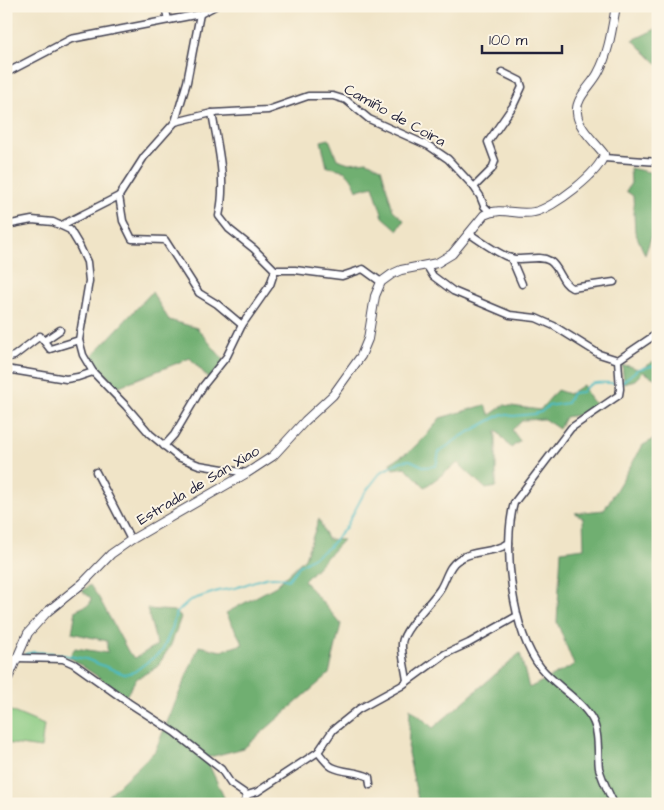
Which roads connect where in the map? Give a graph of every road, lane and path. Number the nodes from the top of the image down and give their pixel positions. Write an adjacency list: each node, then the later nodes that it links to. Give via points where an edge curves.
1 (165, 6): 5 (street)
2 (214, 6): 4 (street)
3 (616, 6): 10 (street, via 605,57 598,74 579,100 576,112 580,124)
4 (203, 10): 5 (street); 9 (street)
5 (168, 20): 7 (street, via 70,39)
6 (502, 72): 12 (street, via 520,82 522,87 488,142 495,161 492,168)
7 (6, 74)
8 (212, 113): 9 (street, Camiño de Coira); 12 (street, Camiño de Coira, via 268,110 308,96 333,96 346,100 369,119 435,150); 20 (street, via 223,186 219,216)
9 (175, 122): 13 (street, via 144,157)
10 (604, 158): 11 (street); 14 (street, via 590,175 543,210 532,213)
11 (658, 162)
12 (474, 187): 14 (street, Camiño de Coira)
13 (119, 196): 15 (street); 24 (street, via 123,221 132,239 165,240 199,293)
14 (490, 212): 17 (street)
15 (62, 225): 16 (street, via 32,220); 28 (street, via 70,230 87,262 89,281)
16 (7, 226)
17 (470, 234): 18 (street); 19 (street, via 452,254)
18 (511, 258): 22 (street, via 549,261 572,288); 23 (street)
19 (427, 266): 21 (street, via 401,270); 30 (street, via 433,276 453,291 510,315 536,318 599,354)
20 (275, 270): 21 (street, via 342,276 363,269); 24 (street, via 270,285)
21 (381, 282): 35 (street, Estrada de San Xiao, via 361,356 333,396 273,456)
22 (614, 282)
23 (522, 284)
24 (242, 325): 33 (street, via 227,356)
25 (60, 330): 27 (street)
26 (658, 333): 30 (street)
27 (44, 340): 28 (street, via 50,349); 29 (street, via 40,336 14,356)
28 (79, 340): 32 (street)
29 (6, 358)
30 (618, 360): 37 (street, via 619,395 571,428 525,487 511,512)
31 (6, 369): 32 (street, via 66,379)
32 (93, 372): 33 (street)
33 (164, 446): 35 (street, via 178,457 199,465)
34 (96, 472): 36 (street)
35 (247, 473): 36 (street, Estrada de San Xiao)
36 (131, 540): 39 (street, Estrada de San Xiao, via 47,612 28,633)
37 (509, 543): 38 (street); 40 (street, via 502,548 466,555 450,568 441,588 406,633 402,643)
38 (517, 616): 40 (street, via 445,654); 46 (street, via 531,655 542,670 586,710 596,726 600,770)
39 (17, 658): 41 (street, Estrada de San Xiao); 44 (street, via 63,659 74,664 174,732 221,769 231,784)
40 (407, 681): 42 (street, via 359,709 333,730)
41 (6, 683)
42 (318, 752): 43 (street, via 330,766 369,777); 44 (street, via 257,792)
43 (370, 785)
44 (247, 794): 45 (street)
45 (244, 804)
46 (614, 804)

